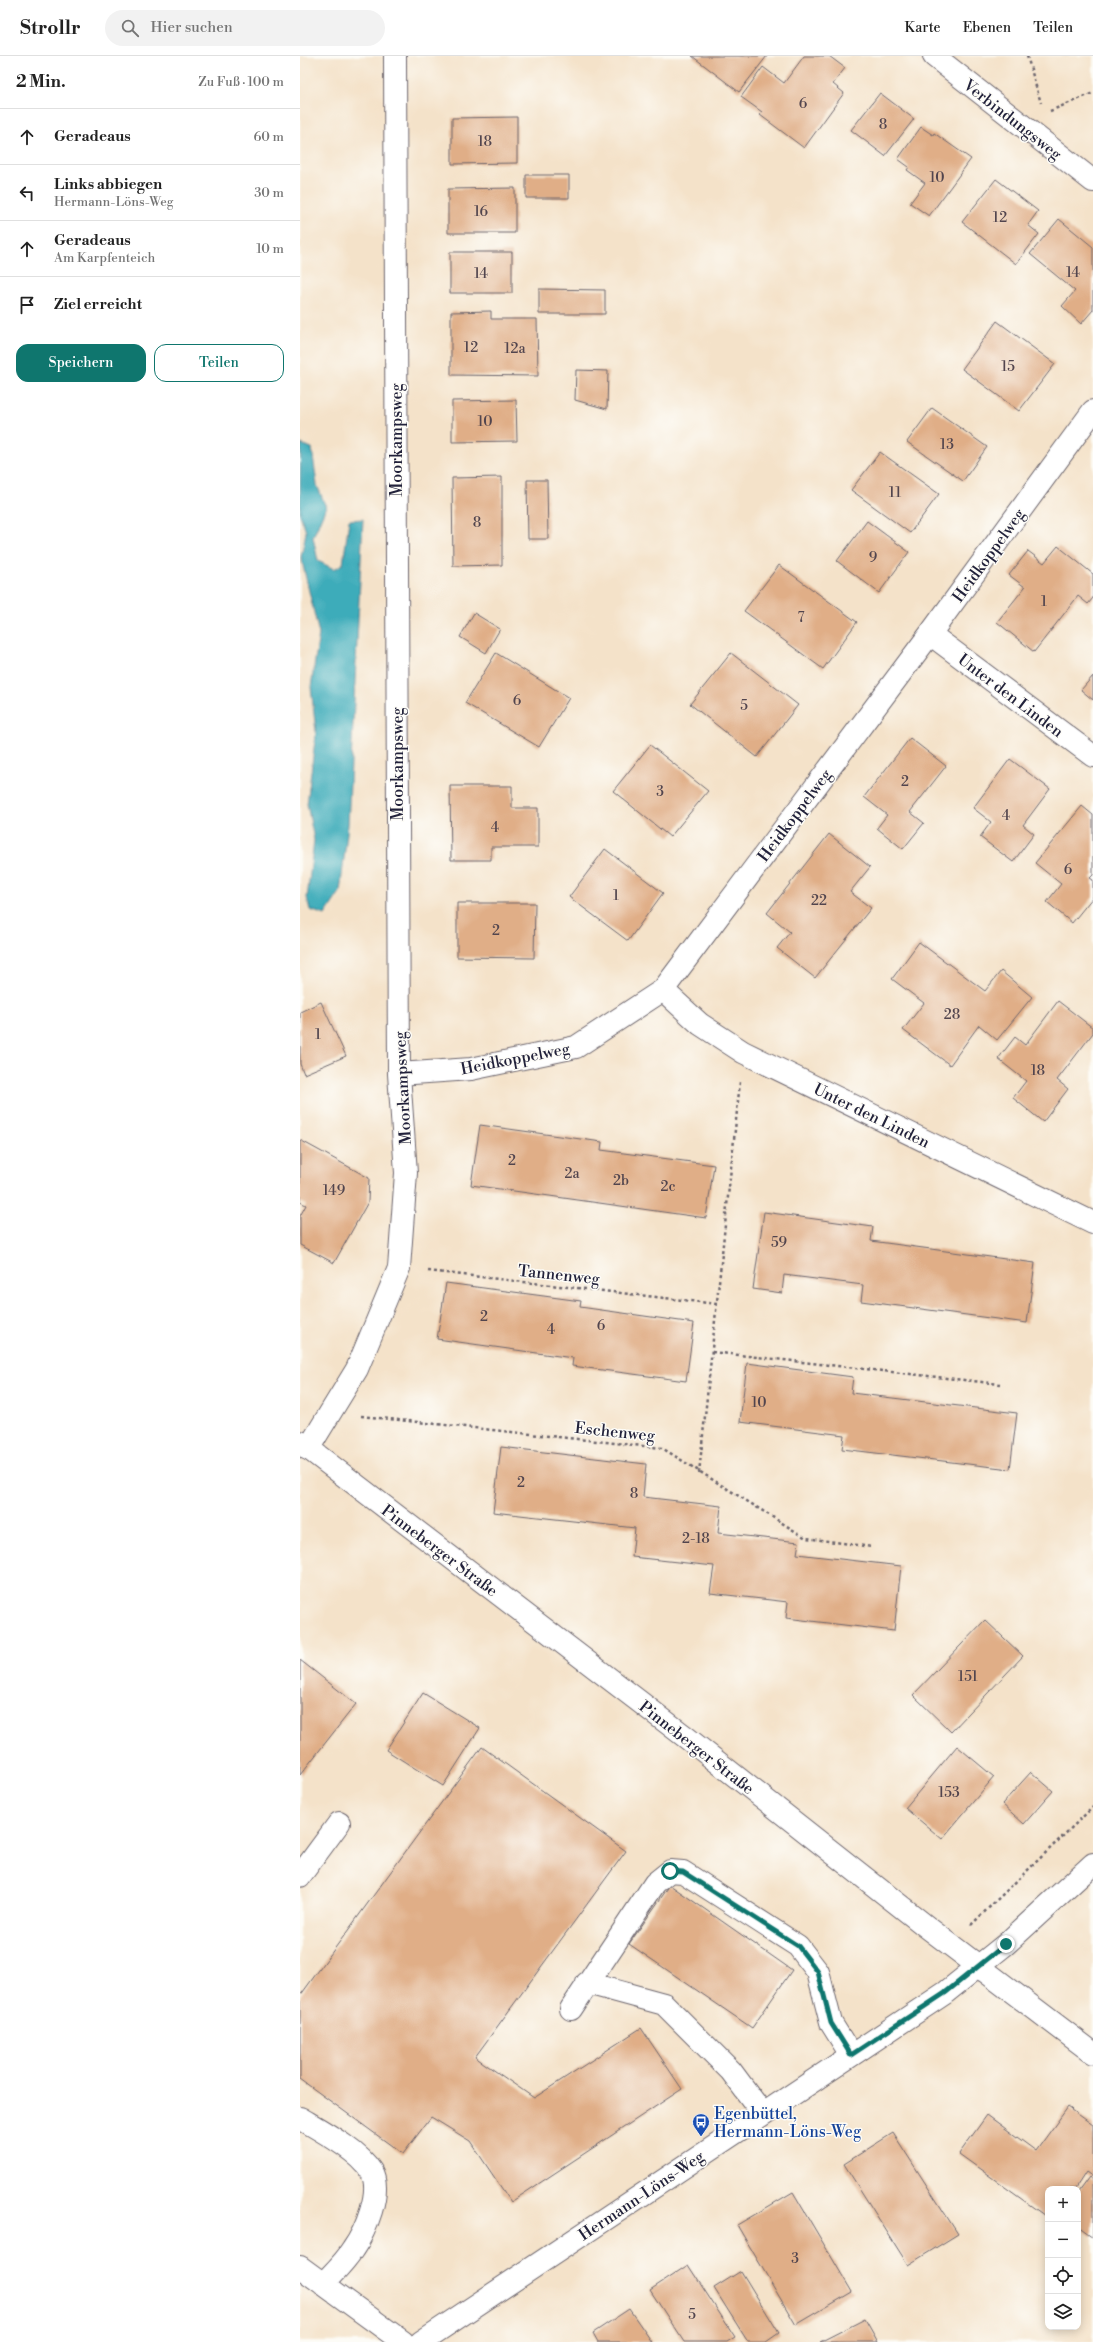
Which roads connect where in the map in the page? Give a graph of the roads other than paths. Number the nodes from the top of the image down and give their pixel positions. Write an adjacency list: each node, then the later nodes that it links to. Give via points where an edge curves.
1 (395, 56): 8 (street, Moorkampsweg)
2 (934, 56): 3 (street, Verbindungsweg)
3 (1093, 181)
4 (1093, 411): 5 (street, Heidkoppelweg)
5 (930, 634): 6 (street, Unter den Linden); 7 (street, Heidkoppelweg)
6 (1093, 756)
7 (663, 990): 8 (street, Heidkoppelweg, via 576,1047 471,1069); 9 (street, Unter den Linden, via 700,1024 743,1052)
8 (399, 1074): 10 (street, Moorkampsweg, via 406,1173 399,1268 357,1369 330,1413)
9 (1093, 1223)
10 (304, 1445): 14 (street, Pinneberger Straße, via 681,1733)
11 (339, 1823): 13 (street)
12 (1093, 1864): 14 (street, Hermann-Löns-Weg)
13 (300, 1876)
14 (979, 1966): 17 (street, Pinneberger Straße); 18 (street, Hermann-Löns-Weg, via 945,1993)
15 (587, 1983): 16 (street); 18 (street, via 655,1883 670,1871 683,1872 798,1946 818,1972 831,2023); 19 (street, via 664,2004 731,2071)
16 (571, 2009)
17 (1093, 2053)
18 (851, 2055): 19 (street, Hermann-Löns-Weg)
19 (763, 2114): 24 (street, Hermann-Löns-Weg)
20 (300, 2118): 22 (street, via 339,2142 360,2160 372,2171 376,2185 367,2225 353,2249)
21 (300, 2267): 22 (street)
22 (323, 2284): 23 (street)
23 (403, 2342)
24 (421, 2342)

